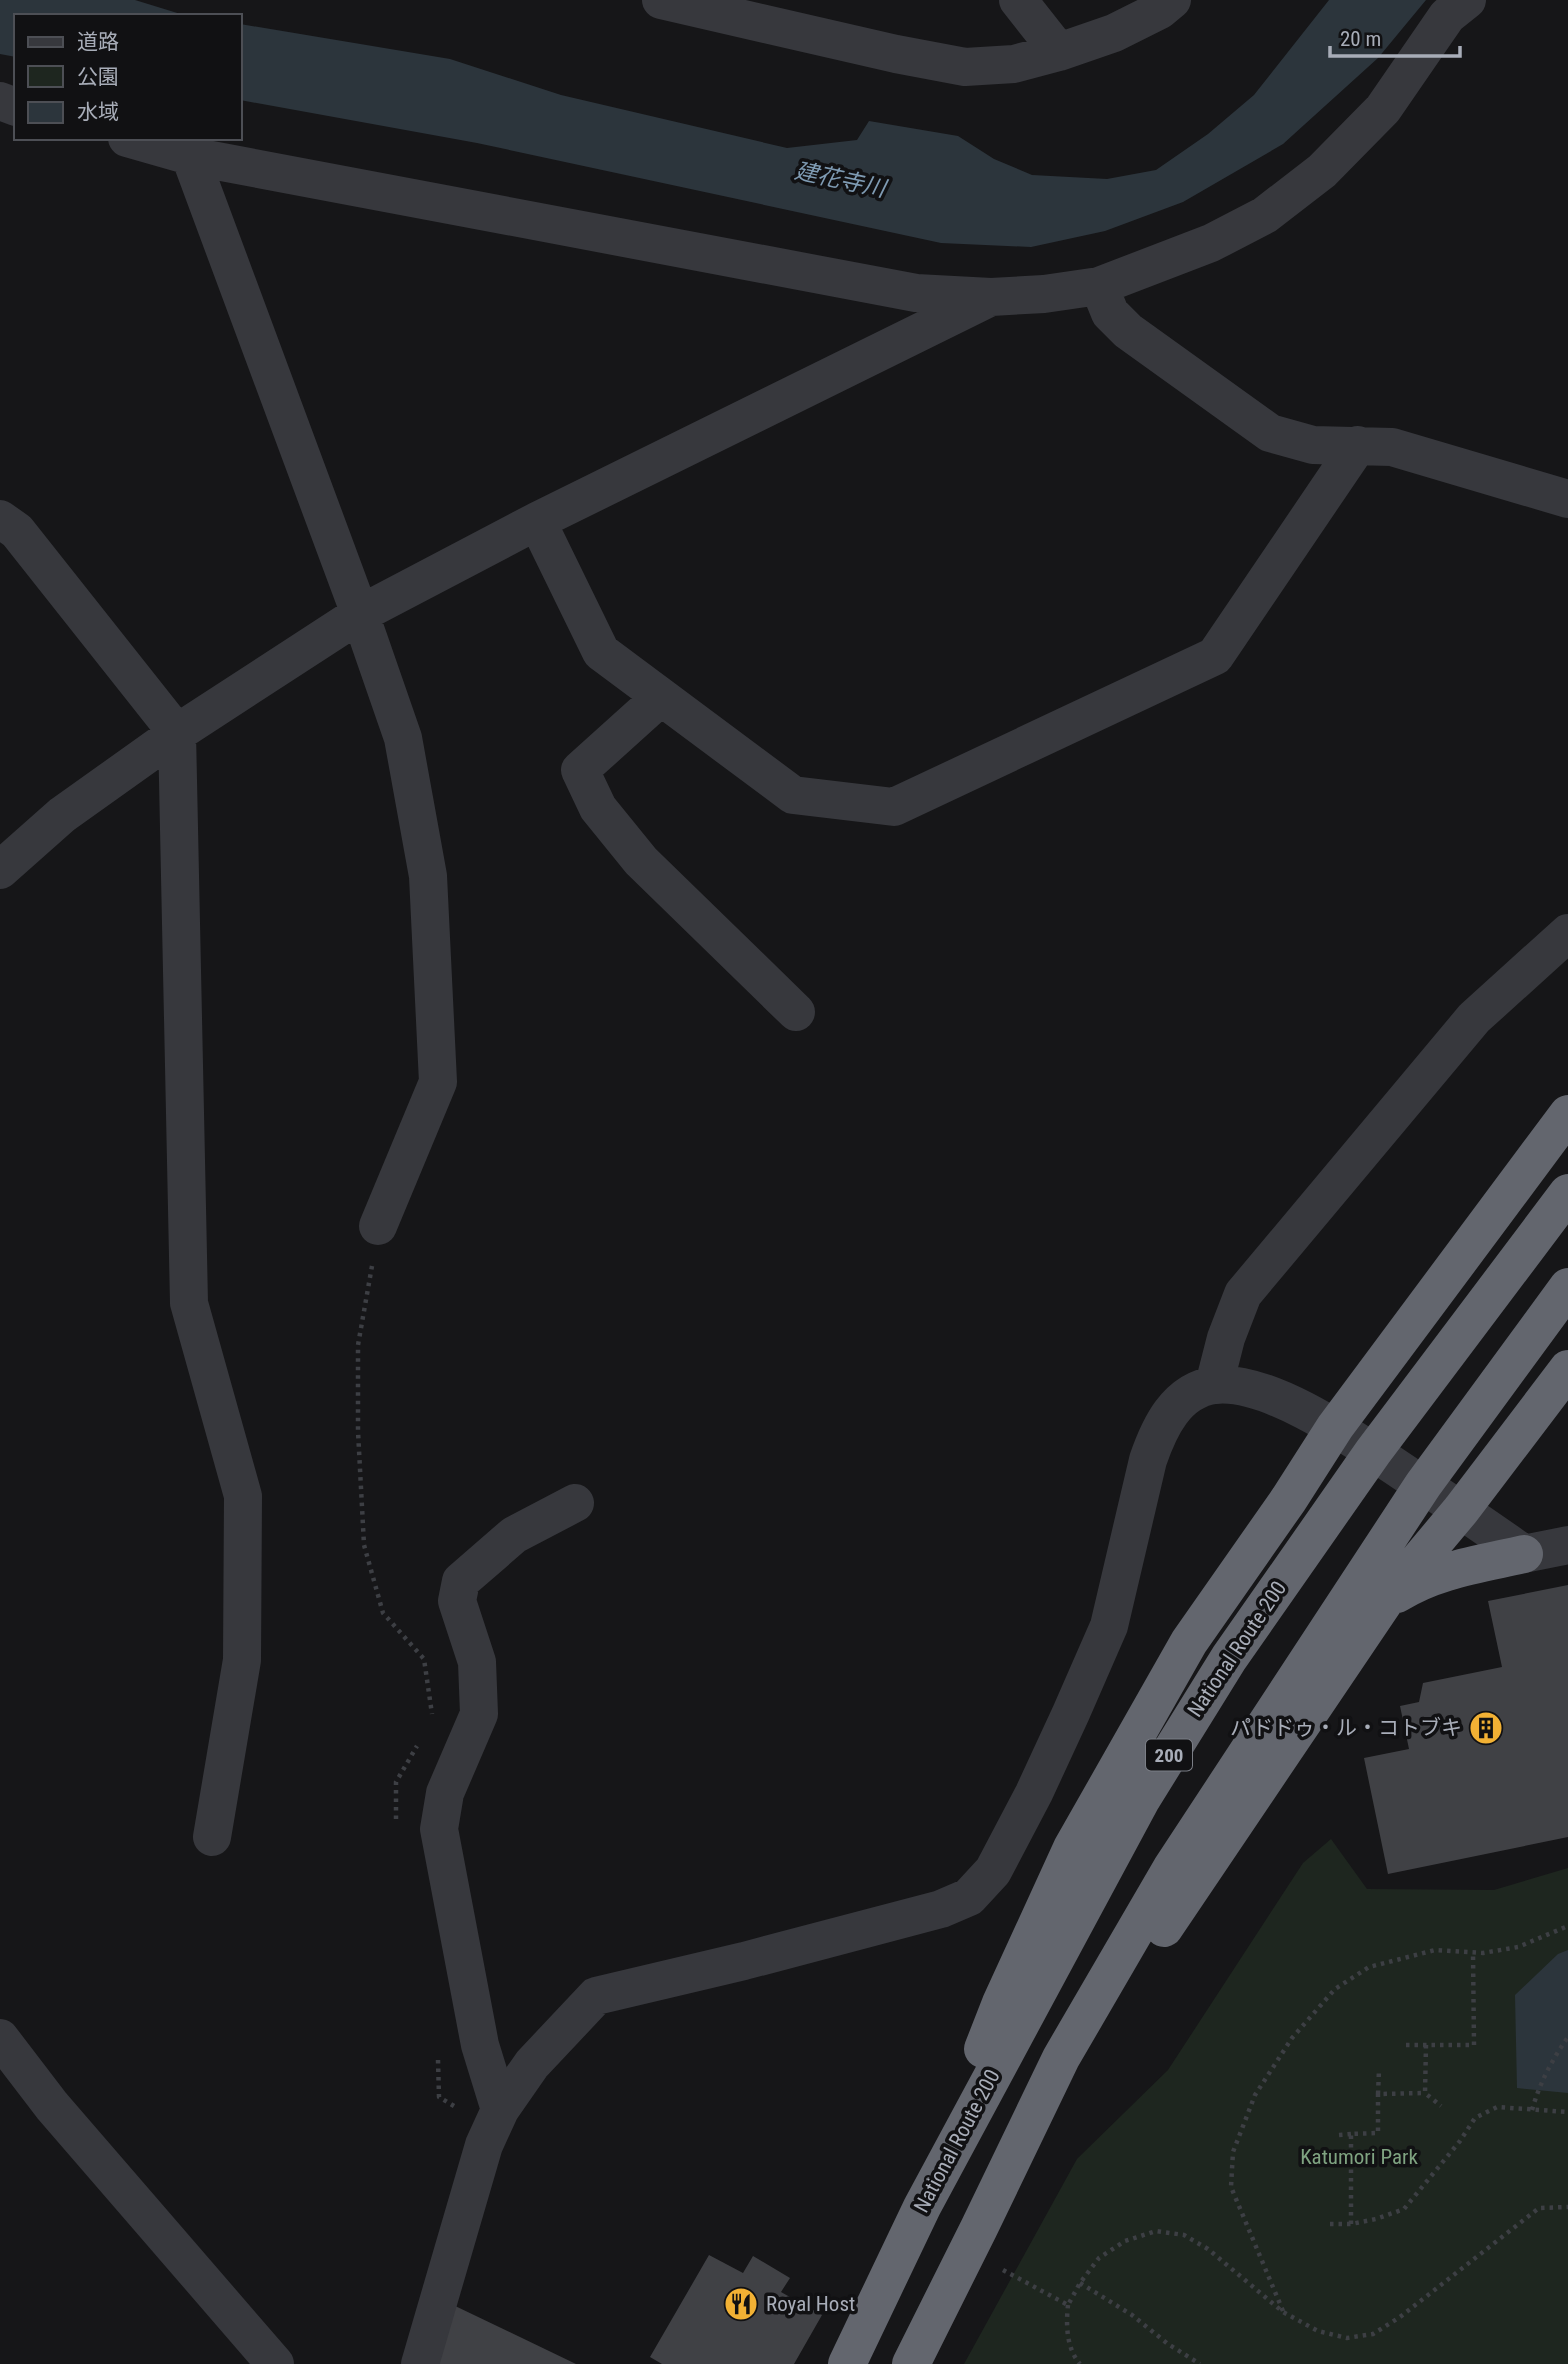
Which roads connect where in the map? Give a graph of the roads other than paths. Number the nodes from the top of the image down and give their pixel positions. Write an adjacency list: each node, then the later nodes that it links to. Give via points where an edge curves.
1 (661, 0): 5 (street, via 965,66 1014,64)
2 (1018, 0): 5 (street)
3 (1172, 0): 5 (street, via 1114,33)
4 (1466, 0): 8 (street, via 1447,16 1383,109 1322,171 1265,215 1211,243)
5 (1059, 52)
6 (134, 140): 7 (street)
7 (190, 156): 9 (street, via 916,293); 14 (street)
8 (1099, 286): 9 (street); 10 (street, via 1110,313 1128,331 1270,433 1313,445)
9 (991, 297): 13 (street)
10 (1357, 445): 11 (street, via 1392,447); 15 (street, via 1215,656 894,807 793,795)
11 (1568, 499)
12 (0, 519): 16 (street, via 17,531)
13 (537, 521): 14 (street); 15 (street, via 600,652)
14 (360, 614): 16 (street); 22 (street, via 403,738 428,876 438,1082)
15 (661, 697): 19 (street, via 580,770 598,808 641,861)
16 (177, 733): 17 (street, via 62,815); 34 (street, via 190,1303 243,1496 242,1660)
17 (0, 870)
18 (1568, 933): 25 (street, via 1474,1018 1243,1294)
19 (796, 1012)
20 (1568, 1114): 26 (highway)
21 (1568, 1193): 27 (highway, National Route 200 / 200)
22 (378, 1226)
23 (1568, 1287): 28 (highway)
24 (1568, 1369): 30 (highway)
25 (1214, 1385): 26 (street, via 1254,1390); 36 (street, via 1183,1401 1157,1434 1109,1626 1028,1804 993,1871 969,1897 941,1909 744,1962 596,1996 532,2064)
26 (1335, 1427): 27 (street); 37 (highway, via 1189,1642 1072,1848 1001,2003)
27 (1373, 1452): 28 (street); 37 (highway, National Route 200 / 200, via 1229,1658 1140,1800)
28 (1423, 1485): 30 (street); 38 (highway, via 1171,1869 1061,2059)
29 (575, 1503): 36 (street, via 514,1535 461,1581 457,1601 477,1662 479,1714 445,1793 439,1829 480,2045)
30 (1461, 1510): 32 (street); 33 (highway)
31 (1568, 1545): 32 (street)
32 (1524, 1553): 33 (highway, via 1433,1575)
33 (1384, 1602): 38 (highway, via 1148,1952)
34 (212, 1837)
35 (0, 2038): 39 (street, via 52,2106)
36 (500, 2110): 40 (street, via 484,2145)
37 (922, 2207): 41 (highway, National Route 200 / 200)
38 (979, 2228): 42 (highway)
39 (275, 2364)
40 (420, 2364)
41 (847, 2364)
42 (911, 2364)

